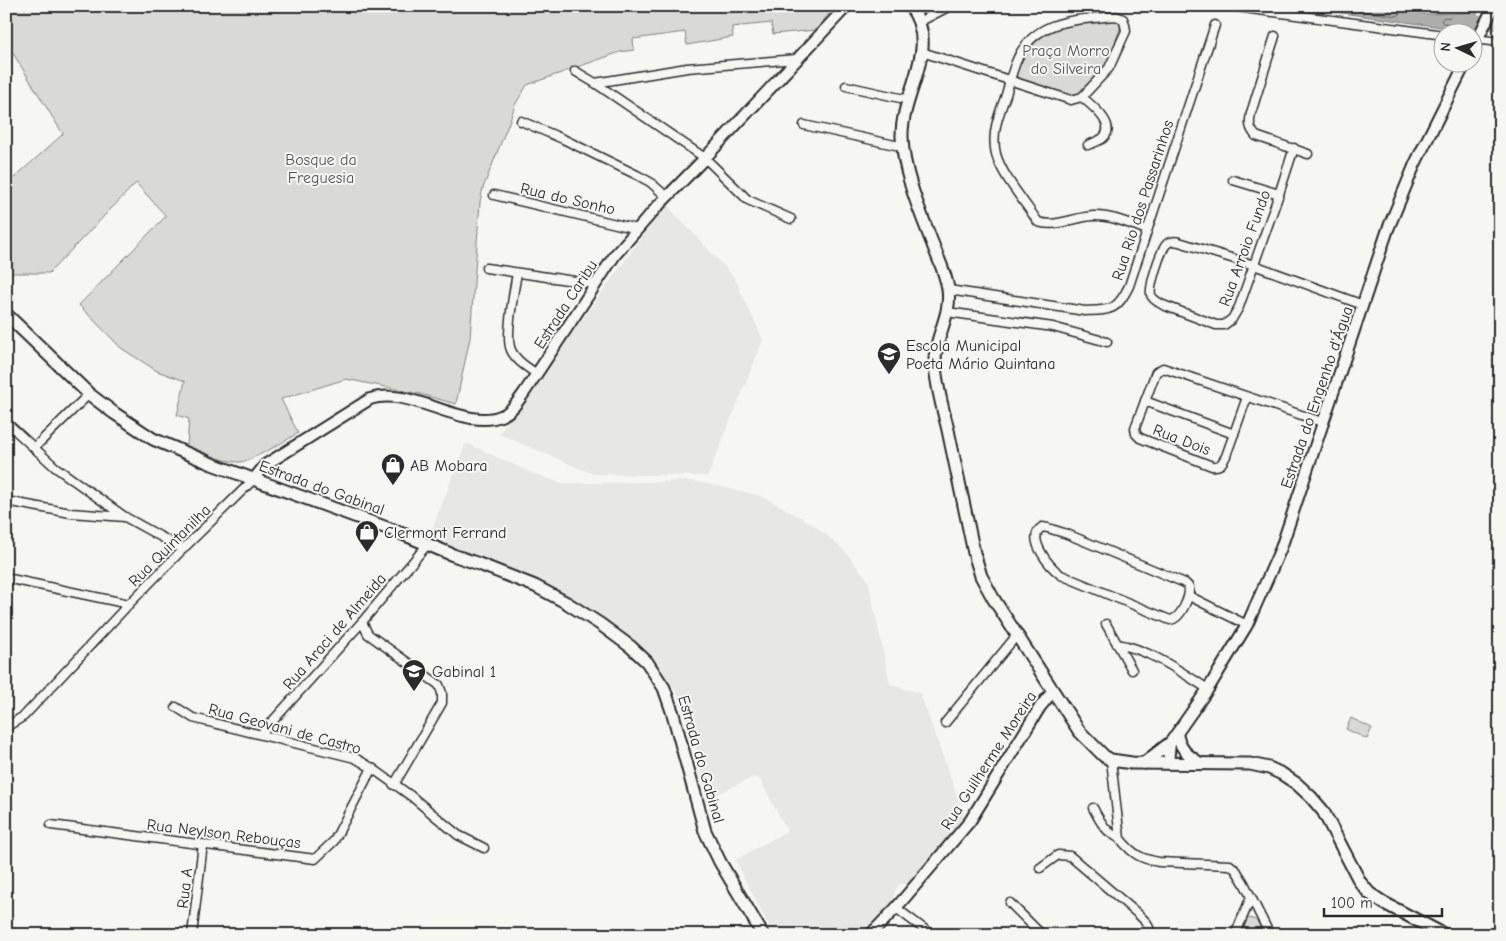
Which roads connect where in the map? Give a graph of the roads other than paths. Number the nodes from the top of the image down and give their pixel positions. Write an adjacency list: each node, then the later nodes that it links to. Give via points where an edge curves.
1 (847, 6): 14 (street, Estrada Caribu)
2 (910, 6): 6 (main road)
3 (950, 6): 6 (street)
4 (1229, 6): 9 (street)
5 (1493, 7): 7 (street)
6 (919, 22): 13 (main road)
7 (1484, 24)
8 (1215, 25): 35 (street, Rua Rio dos Passarinhos)
9 (1434, 34)
10 (1275, 36): 26 (street, via 1249,123 1256,136)
11 (1484, 40): 12 (street)
12 (1500, 42)
13 (922, 52): 17 (street); 21 (main road)
14 (797, 59): 18 (street, via 687,68); 28 (street, Estrada Caribu)
15 (575, 71): 18 (street)
16 (1461, 72): 41 (street, Estrada do Engenho d'Água, via 1388,229)
17 (1011, 80): 20 (street, via 1071,100); 20 (street, via 1024,47 1049,27 1066,21 1116,16 1123,19 1126,31 1109,68); 35 (street, via 995,128 996,153 1002,169 1038,222 1043,224 1093,216)
18 (595, 83): 28 (street)
19 (846, 86): 21 (street)
20 (1082, 97): 24 (street, via 1102,116 1108,131 1104,138)
21 (909, 100): 25 (main road, via 902,137)
22 (521, 121): 32 (street, via 637,175)
23 (804, 125): 25 (street)
24 (1088, 145)
25 (904, 146): 40 (main road, via 916,201)
26 (1294, 148): 27 (street); 30 (street, Rua Arroio Fundo)
27 (1308, 154)
28 (705, 158): 32 (street, Estrada Caribu); 33 (street, via 748,200)
29 (1233, 180): 30 (street)
30 (1279, 194): 36 (street, Rua Arroio Fundo)
31 (494, 195): 34 (street, Rua do Sonho)
32 (667, 197): 34 (street, Estrada Caribu)
33 (792, 219)
34 (637, 229): 39 (street, Estrada Caribu)
35 (1147, 230): 40 (street, Rua Rio dos Passarinhos, via 1123,300 1106,310 1085,311)
36 (1254, 265): 36 (street, Rua Arroio Fundo, via 1172,241 1162,249 1151,295 1163,305 1216,326 1224,325 1232,319); 41 (street)
37 (486, 268): 38 (street)
38 (516, 273): 39 (street); 45 (street, via 510,348 516,358)
39 (595, 284): 45 (street, Estrada Caribu)
40 (949, 290): 42 (main road)
41 (1363, 305): 50 (street, Estrada do Engenho d'Água)
42 (947, 312): 44 (street, via 1065,329); 67 (main road, via 935,362 974,553 981,576)
43 (6, 314): 46 (main road, Estrada do Gabinal)
44 (1107, 342)
45 (537, 374): 54 (street, Estrada Caribu, via 514,407 492,418 465,416 394,397 370,399 264,465)
46 (89, 394): 53 (street); 54 (main road, Estrada do Gabinal, via 153,439)
47 (1247, 397): 48 (street, Rua Dois, via 1163,368 1156,372); 50 (street, Rua Dois); 52 (street, Rua Dois)
48 (1145, 401): 52 (street, Rua Dois); 52 (street, Rua Dois, via 1136,428 1140,438 1212,466 1222,463)
49 (6, 422): 51 (street)
50 (1322, 422): 64 (street, Estrada do Engenho d'Água, via 1281,548)
51 (10, 428): 53 (street)
52 (1234, 434)
53 (34, 448): 56 (street)
54 (253, 480): 57 (main road, Estrada do Gabinal); 58 (street, Rua Quintanilha)
55 (6, 500): 56 (street, via 71,513)
56 (125, 517): 58 (street)
57 (427, 545): 62 (street, Rua Araci de Almeida); 94 (main road, Estrada do Gabinal, via 535,586 567,603 600,624 647,662 664,688 673,714 704,831)
58 (183, 549): 61 (street, Rua Quintanilha)
59 (6, 578): 61 (street, Rua Quintanilha)
60 (1189, 596): 60 (street, via 1189,587 1185,584 1067,534 1042,527 1036,534 1037,544 1046,560 1061,575 1170,620 1178,617); 64 (street)
61 (129, 604): 74 (street, via 24,716)
62 (362, 622): 65 (street, Rua Araci de Almeida); 66 (street)
63 (1106, 624): 68 (street)
64 (1246, 625): 70 (street, Estrada do Engenho d'Água)
65 (351, 634): 66 (street); 76 (street, Rua Araci de Almeida)
66 (368, 634): 83 (street, via 439,685 442,693 442,702)
67 (1017, 635): 71 (main road); 73 (street)
68 (1117, 644): 69 (street); 70 (street, via 1167,663)
69 (1132, 670)
70 (1208, 689): 75 (street, Estrada do Engenho d'Água)
71 (1052, 691): 78 (main road, via 1079,731); 92 (street, Rua Guilherme Moreira, via 970,821)
72 (176, 707): 76 (street, Rua Geovani de Castro, via 194,718)
73 (945, 723)
74 (6, 727)
75 (1178, 733): 77 (street, Estrada do Engenho d'Água); 81 (street, via 1185,752)
76 (261, 734): 82 (street, Rua Geovani de Castro, via 354,758)
77 (1170, 743): 79 (main road); 80 (street)
78 (1111, 760): 79 (main road); 86 (street)
79 (1144, 763): 80 (main road)
80 (1168, 763): 81 (main road)
81 (1200, 763): 101 (main road, via 1250,764 1269,768 1297,784 1323,811 1360,882 1369,892)
82 (372, 768): 83 (street, Rua Geovani de Castro); 87 (street, Rua Neylson Rebouças, via 334,841 315,858)
83 (394, 785): 88 (street, Rua Geovani de Castro, via 458,835)
84 (1093, 808): 86 (street, via 1105,828)
85 (51, 826): 87 (street, Rua Neylson Rebouças)
86 (1120, 839): 90 (street, via 1127,848 1148,861 1230,865)
87 (203, 844): 93 (street, Rua A)
88 (484, 848)
89 (1040, 868): 98 (street, via 1058,855 1070,856 1138,914)
90 (1251, 897): 99 (street); 100 (street)
91 (1010, 903): 97 (street)
92 (896, 908): 95 (street, Rua Guilherme Moreira); 96 (street)
93 (192, 935)
94 (763, 935)
95 (870, 935)
96 (932, 935)
97 (1042, 935)
98 (1152, 935)
99 (1235, 935)
100 (1270, 935)
101 (1445, 935)

